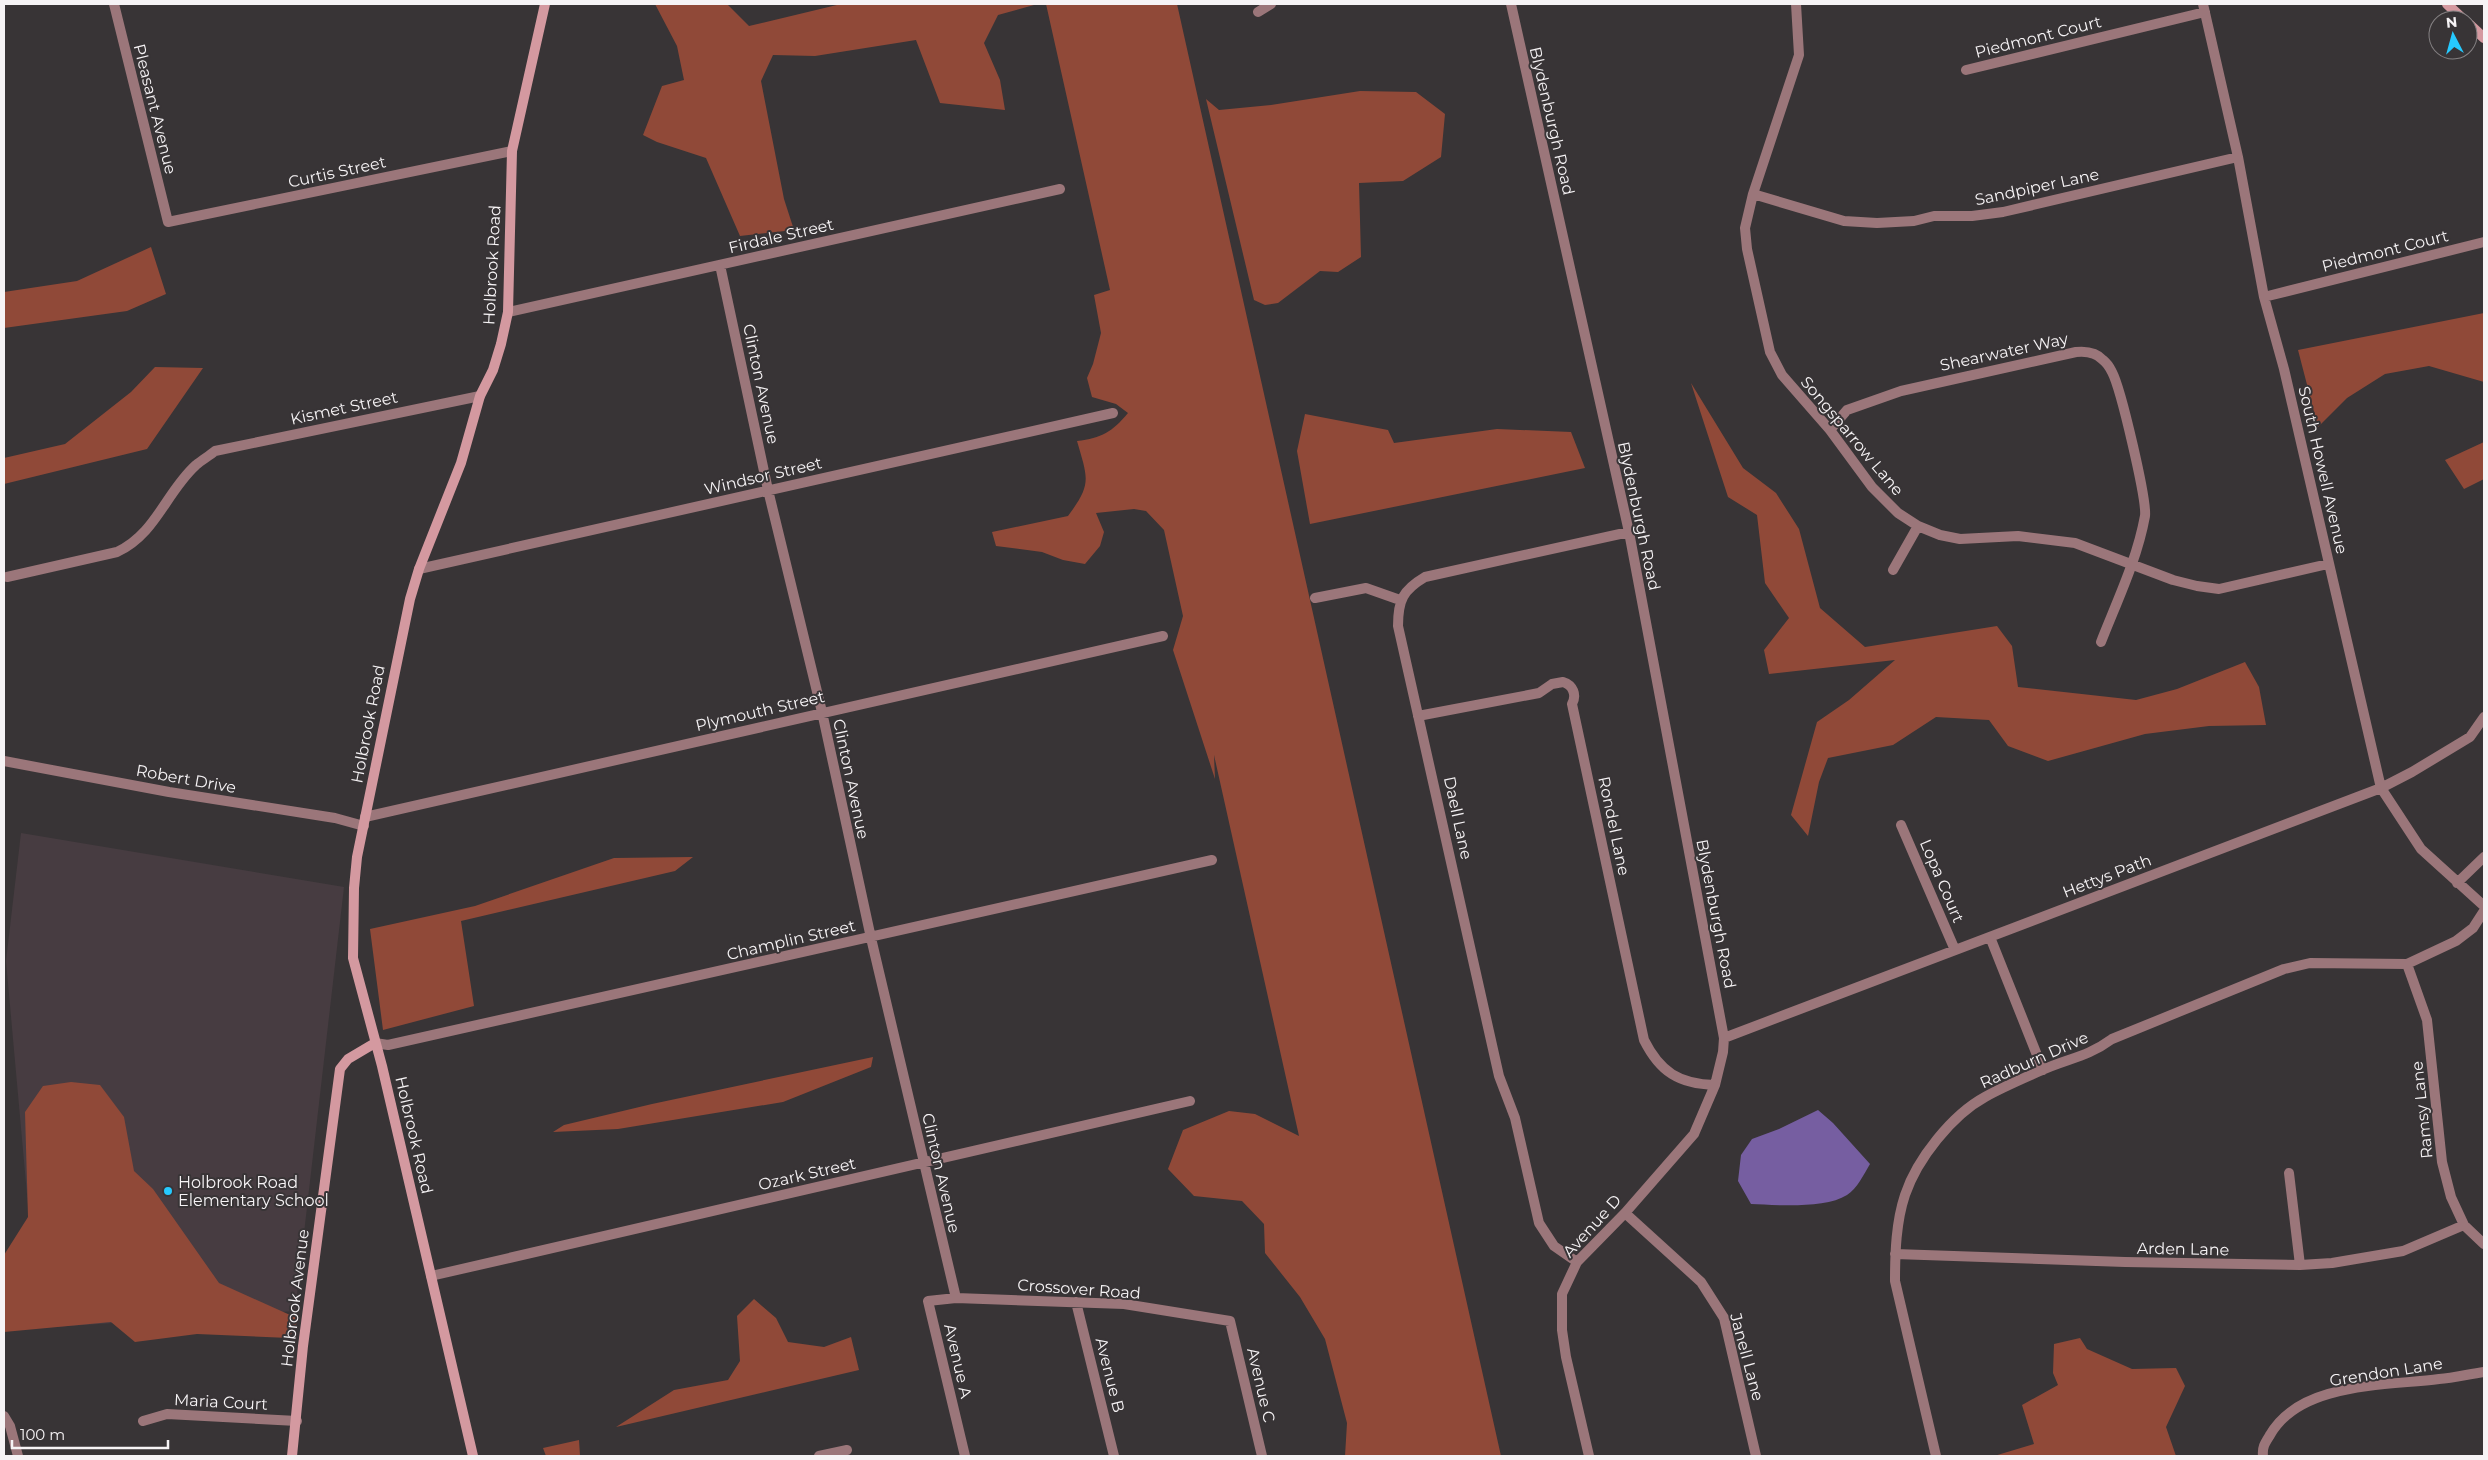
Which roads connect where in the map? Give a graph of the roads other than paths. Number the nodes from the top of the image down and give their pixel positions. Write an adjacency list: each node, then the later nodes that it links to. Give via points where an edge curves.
1 (114, 4): 13 (street, Pleasant Avenue)
2 (545, 4): 9 (street, Holbrook Road)
3 (1271, 4): 7 (street)
4 (1511, 4): 23 (street, Blydenburgh Road)
5 (1796, 4): 12 (street, Songsparrow Lane, via 1799,55)
6 (2204, 8): 8 (street, Piedmont Court); 10 (street, South Howell Avenue)
7 (1258, 12)
8 (1966, 70)
9 (512, 151): 13 (street, Curtis Street); 17 (street, Holbrook Road)
10 (2238, 158): 12 (street, Sandpiper Lane, via 2003,212 1934,216 1914,221 1844,221); 16 (street, South Howell Avenue)
11 (1060, 189): 15 (street, Firdale Street)
12 (1753, 194): 20 (street, Songsparrow Lane, via 1745,228 1747,249 1770,352 1782,375)
13 (168, 222)
14 (2484, 242): 16 (street, Piedmont Court)
15 (720, 265): 17 (street, Firdale Street); 21 (street, Clinton Avenue)
16 (2264, 297): 25 (street, South Howell Avenue, via 2284,369)
17 (508, 312): 18 (street, Holbrook Road, via 493,370)
18 (480, 396): 26 (street, Holbrook Road, via 461,464); 28 (street, Kismet Street, via 215,451 195,466 132,545 117,552)
19 (1113, 413): 21 (street, Windsor Street)
20 (1830, 430): 22 (street, Songsparrow Lane, via 1872,487 1898,513); 24 (street, Shearwater Way, via 1847,410 1901,391 2090,351 2112,372 2143,492 2145,514)
21 (768, 490): 26 (street, Windsor Street); 33 (street, Clinton Avenue)
22 (1918, 526): 24 (street, Songsparrow Lane, via 1960,539 2018,536 2075,543); 27 (street)
23 (1629, 532): 30 (street, via 1436,574 1417,582); 49 (street, Blydenburgh Road)
24 (2132, 563): 25 (street, Songsparrow Lane, via 2173,580 2219,588); 32 (street)
25 (2328, 564): 37 (street, South Howell Avenue)
26 (419, 569): 38 (street, Holbrook Road, via 401,636)
27 (1893, 570)
28 (7, 577)
29 (1315, 598): 30 (street, via 1366,588)
30 (1400, 600): 34 (street, Daell Lane, via 1398,626)
31 (1163, 636): 33 (street, Plymouth Street)
32 (2101, 642)
33 (822, 712): 38 (street, Plymouth Street); 46 (street, Clinton Avenue)
34 (1418, 716): 52 (street, Rondel Lane, via 1539,693 1552,684 1563,682 1572,687 1572,704 1644,1040 1650,1053 1668,1073 1696,1084); 60 (street, Daell Lane, via 1499,1076 1515,1118 1534,1209 1554,1246)
35 (2484, 717): 37 (street, Hettys Path, via 2470,737)
36 (4, 761): 38 (street, Robert Drive, via 169,792)
37 (2381, 788): 42 (street, South Howell Avenue, via 2421,849); 45 (street, Hettys Path)
38 (364, 822): 50 (street, Holbrook Road, via 354,888 354,958)
39 (1901, 825): 47 (street, Lopa Court)
40 (2484, 857): 42 (street)
41 (1212, 860): 46 (street, Champlin Street)
42 (2457, 883): 43 (street, South Howell Avenue)
43 (2484, 906)
44 (2484, 911): 48 (street, Radburn Drive, via 2456,942)
45 (1990, 936): 47 (street, Hettys Path); 51 (street)
46 (870, 938): 50 (street, Champlin Street, via 388,1045); 54 (street, Clinton Avenue)
47 (1955, 950): 49 (street, Hettys Path)
48 (2406, 964): 51 (street, Radburn Drive, via 2310,963 2284,970 2112,1039 2095,1052); 57 (street, Ramsy Lane, via 2427,1020 2442,1162 2451,1197)
49 (1724, 1038): 52 (street, Avenue D)
50 (376, 1043): 62 (street, Holbrook Road); 69 (street, Holbrook Avenue, via 348,1059 340,1069 303,1346)
51 (2043, 1070): 59 (street, Radburn Drive, via 1984,1097 1939,1137 1905,1194)
52 (1715, 1085): 56 (street, Avenue D, via 1694,1134)
53 (1190, 1101): 54 (street, Ozark Street)
54 (923, 1163): 62 (street, Ozark Street); 63 (street, Clinton Avenue)
55 (2289, 1173): 61 (street)
56 (1625, 1213): 60 (street, Avenue D); 79 (street, Janell Lane, via 1701,1282 1724,1318)
57 (2464, 1225): 58 (street, Ramsy Lane); 61 (street, Arden Lane, via 2402,1251 2332,1263)
58 (2484, 1244)
59 (1895, 1254): 61 (street, Arden Lane); 80 (street, Radburn Drive, via 1895,1281)
60 (1577, 1262): 78 (street, Avenue D, via 1562,1294 1562,1330)
61 (2300, 1264)
62 (431, 1276): 73 (street, Holbrook Road)
63 (956, 1298): 64 (street, Crossover Road); 75 (street, Avenue A, via 928,1301)
64 (1076, 1302): 65 (street, Crossover Road, via 1124,1304); 76 (street, Avenue B)
65 (1230, 1321): 77 (street, Avenue C)
66 (2484, 1372): 81 (street, Grendon Lane, via 2338,1391 2300,1405 2286,1414 2273,1430 2262,1448)
67 (4, 1416): 71 (street)
68 (144, 1420): 69 (street, Maria Court, via 167,1414)
69 (297, 1421): 72 (street, Holbrook Avenue)
70 (847, 1450): 74 (street)
71 (18, 1456)
72 (292, 1456)
73 (473, 1456)
74 (820, 1456)
75 (965, 1456)
76 (1114, 1456)
77 (1262, 1456)
78 (1590, 1456)
79 (1756, 1456)
80 (1936, 1456)
81 (2263, 1456)

